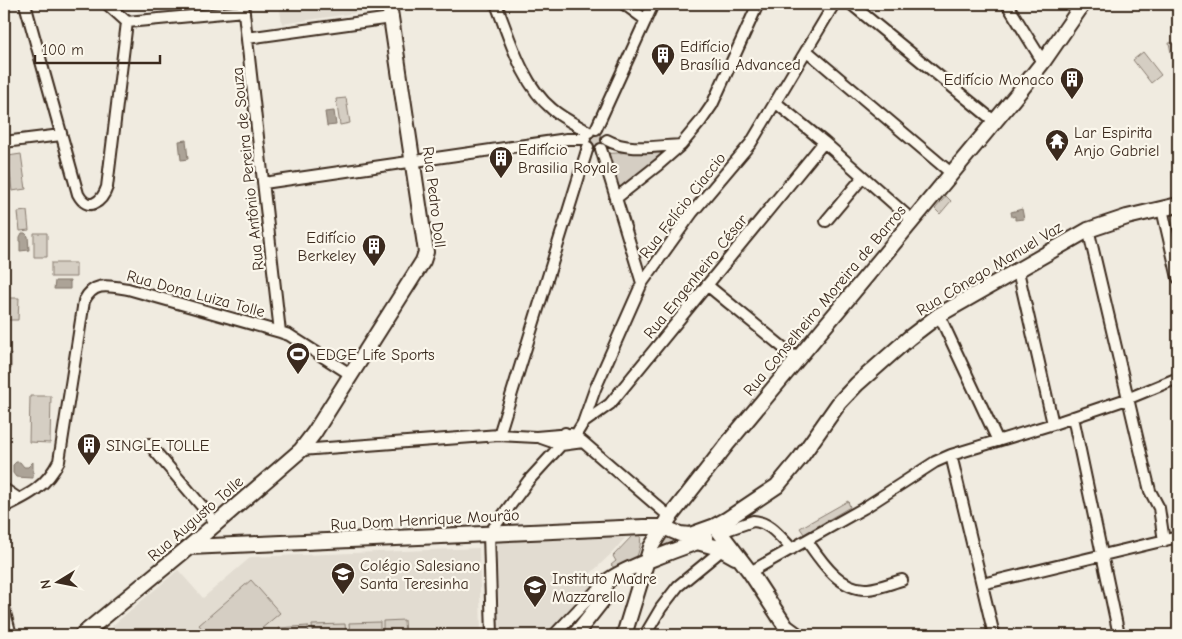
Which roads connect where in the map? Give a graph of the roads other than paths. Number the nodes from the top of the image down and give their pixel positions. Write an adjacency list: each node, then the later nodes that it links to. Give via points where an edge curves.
1 (26, 4): 21 (street)
2 (107, 4): 15 (street)
3 (389, 4): 13 (street, Rua Pedro Doll)
4 (496, 4): 22 (street, via 518,60 543,100)
5 (624, 4): 14 (street)
6 (653, 4): 14 (street)
7 (758, 4): 26 (street, via 712,104)
8 (834, 4): 17 (street, Rua Felício Ciaccio)
9 (851, 4): 20 (street)
10 (1007, 4): 18 (street)
11 (1084, 4): 18 (street, Rua Conselheiro Moreira de Barros)
12 (243, 7): 15 (street); 16 (street, Rua Antônio Pereira de Souza)
13 (392, 18): 16 (street); 27 (street, Rua Pedro Doll)
14 (646, 20): 22 (street)
15 (127, 22): 21 (street, via 107,187 98,202 89,204 80,198)
16 (247, 38): 30 (street, Rua Antônio Pereira de Souza)
17 (806, 51): 19 (street, Rua Felício Ciaccio); 28 (street)
18 (1043, 62): 20 (street, Rua Conselheiro Moreira de Barros)
19 (775, 102): 24 (street); 39 (street, Rua Felício Ciaccio, via 751,142 692,213)
20 (994, 121): 28 (street, Rua Conselheiro Moreira de Barros)
21 (61, 135): 23 (street)
22 (589, 137): 25 (street, via 596,151); 25 (street, via 605,134); 27 (street); 52 (street)
23 (4, 142)
24 (824, 142): 29 (street); 40 (street, Rua Engenheiro César)
25 (604, 145): 26 (street); 31 (street)
26 (681, 145): 31 (street)
27 (413, 161): 30 (street); 44 (street, Rua Pedro Doll, via 426,252 419,269)
28 (951, 173): 34 (street, Rua Conselheiro Moreira de Barros)
29 (863, 177): 34 (street); 35 (street)
30 (264, 183): 42 (street, Rua Antônio Pereira de Souza)
31 (615, 199): 39 (street)
32 (1178, 205): 33 (street, Rua Cônego Manuel Vaz)
33 (1162, 209): 37 (street, Rua Cônego Manuel Vaz, via 1088,230); 38 (street)
34 (912, 220): 43 (street, Rua Conselheiro Moreira de Barros)
35 (826, 221)
36 (1090, 237): 46 (street)
37 (1018, 271): 41 (street, Rua Cônego Manuel Vaz); 49 (street)
38 (1178, 278)
39 (642, 283): 48 (street, Rua Felício Ciaccio)
40 (707, 285): 43 (street); 48 (street, Rua Engenheiro César, via 610,404)
41 (939, 315): 55 (street); 63 (street, Rua Cônego Manuel Vaz, via 857,384 777,486)
42 (280, 332): 44 (street, Rua Dona Luiza Tolle); 62 (street, Rua Dona Luiza Tolle, via 128,289 108,286 93,289 84,301 59,461 44,484)
43 (797, 359): 66 (street, Rua Conselheiro Moreira de Barros)
44 (350, 374): 51 (street, Rua Pedro Doll)
45 (1178, 378): 46 (street)
46 (1128, 399): 47 (street); 72 (street, via 1150,492 1159,508)
47 (1073, 418): 49 (street); 77 (street)
48 (583, 423): 54 (street, Rua Felício Ciaccio)
49 (1053, 424): 55 (street)
50 (564, 433): 53 (street); 54 (street); 57 (street)
51 (312, 434): 58 (street, via 325,446); 59 (street, Rua Pedro Doll)
52 (499, 435): 53 (street); 58 (street)
53 (536, 436): 57 (street)
54 (579, 439): 57 (street); 66 (street)
55 (998, 441): 60 (street)
56 (148, 444): 67 (street)
57 (561, 445): 69 (street, via 529,480)
58 (338, 448): 59 (street)
59 (301, 450): 67 (street, Rua Augusto Tolle)
60 (951, 455): 71 (street); 82 (street)
61 (4, 489): 62 (street)
62 (20, 500): 64 (street, Rua Dona Luiza Tolle)
63 (752, 504): 65 (street); 68 (street, Rua Cônego Manuel Vaz)
64 (4, 507)
65 (753, 521): 68 (street); 76 (street, via 767,525)
66 (666, 522): 68 (street, via 686,536); 69 (street, Rua Dom Henrique Mourão); 78 (street, Rua Conselheiro Moreira de Barros)
67 (217, 524): 74 (street, Rua Augusto Tolle)
68 (718, 529): 73 (street); 79 (street)
69 (488, 534): 74 (street, Rua Dom Henrique Mourão); 87 (street)
70 (1178, 537): 72 (street)
71 (807, 540): 76 (street); 80 (street, via 829,570 850,585 867,589)
72 (1164, 541): 77 (street)
73 (697, 542): 75 (street); 78 (street)
74 (189, 547): 86 (street, Rua Augusto Tolle)
75 (723, 549): 79 (street); 91 (street, via 678,586)
76 (792, 549): 79 (street)
77 (1102, 554): 82 (street); 94 (street)
78 (645, 563): 81 (street); 83 (street, Rua Conselheiro Moreira de Barros)
79 (747, 569): 92 (street, via 780,620)
80 (902, 580)
81 (609, 581): 83 (street, via 628,578); 88 (street); 89 (street, via 601,602)
82 (982, 584): 93 (street)
83 (637, 590): 90 (street, Rua Conselheiro Moreira de Barros)
84 (4, 608): 85 (street)
85 (11, 635)
86 (82, 635)
87 (492, 635)
88 (554, 635)
89 (574, 635)
90 (624, 635)
91 (646, 635)
92 (797, 635)
93 (994, 635)
94 (1119, 635)

